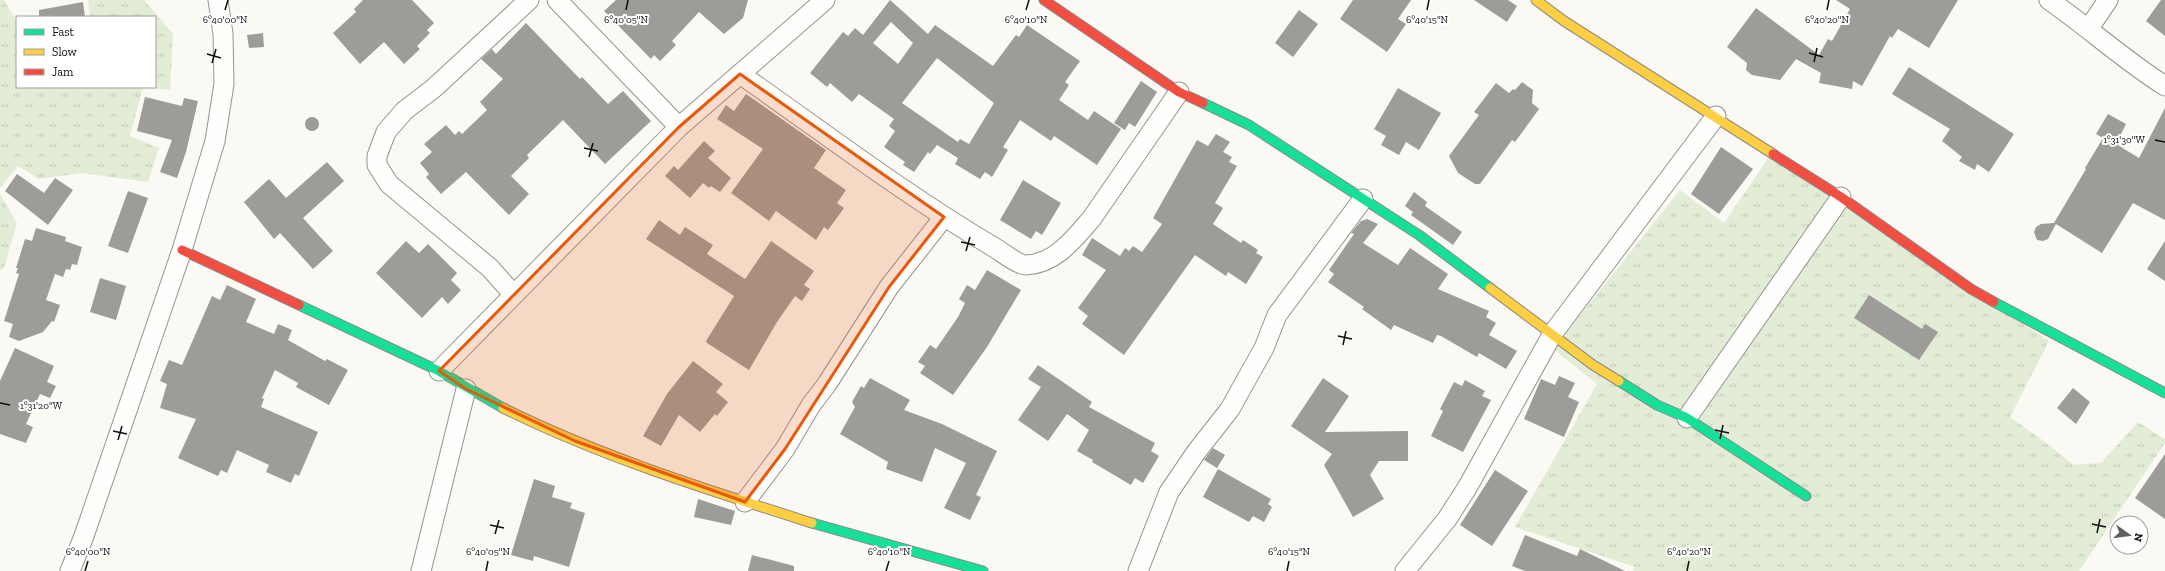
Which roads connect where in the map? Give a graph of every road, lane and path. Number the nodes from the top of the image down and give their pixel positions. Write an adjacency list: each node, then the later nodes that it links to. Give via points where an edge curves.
1 (218, 0): 18 (street, via 223,34 222,92 215,141)
2 (529, 0): 19 (street, via 434,88 404,111 386,132 377,156 377,165 389,184 490,268)
3 (557, 0): 14 (street)
4 (825, 0): 10 (street)
5 (1044, 0): 12 (street)
6 (1536, 0): 13 (street, via 1564,21)
7 (2049, 0): 9 (street)
8 (2108, 0): 9 (street)
9 (2089, 28): 11 (street, via 2137,68)
10 (740, 74): 14 (street); 17 (street)
11 (2165, 86)
12 (1178, 92): 16 (street, via 1249,125); 17 (street, via 1092,218 1060,252 1042,264 1023,265)
13 (1716, 116): 15 (street); 20 (street)
14 (679, 126): 19 (street)
15 (1841, 197): 23 (street, via 1971,289); 24 (street)
16 (1364, 199): 20 (street, via 1419,235); 30 (street, via 1277,315 1264,348 1230,409 1169,492)
17 (944, 217): 26 (street, via 889,287 785,449)
18 (182, 250): 21 (street); 27 (street)
19 (514, 295): 21 (street)
20 (1553, 333): 24 (street, via 1593,365 1651,401); 31 (street, via 1448,519)
21 (440, 371): 22 (street)
22 (466, 389): 26 (street, via 574,441); 28 (street)
23 (2165, 393)
24 (1687, 418): 25 (street)
25 (1806, 496)
26 (745, 502): 29 (street)
27 (70, 571)
28 (421, 571)
29 (983, 571)
30 (1138, 571)
31 (1405, 571)

